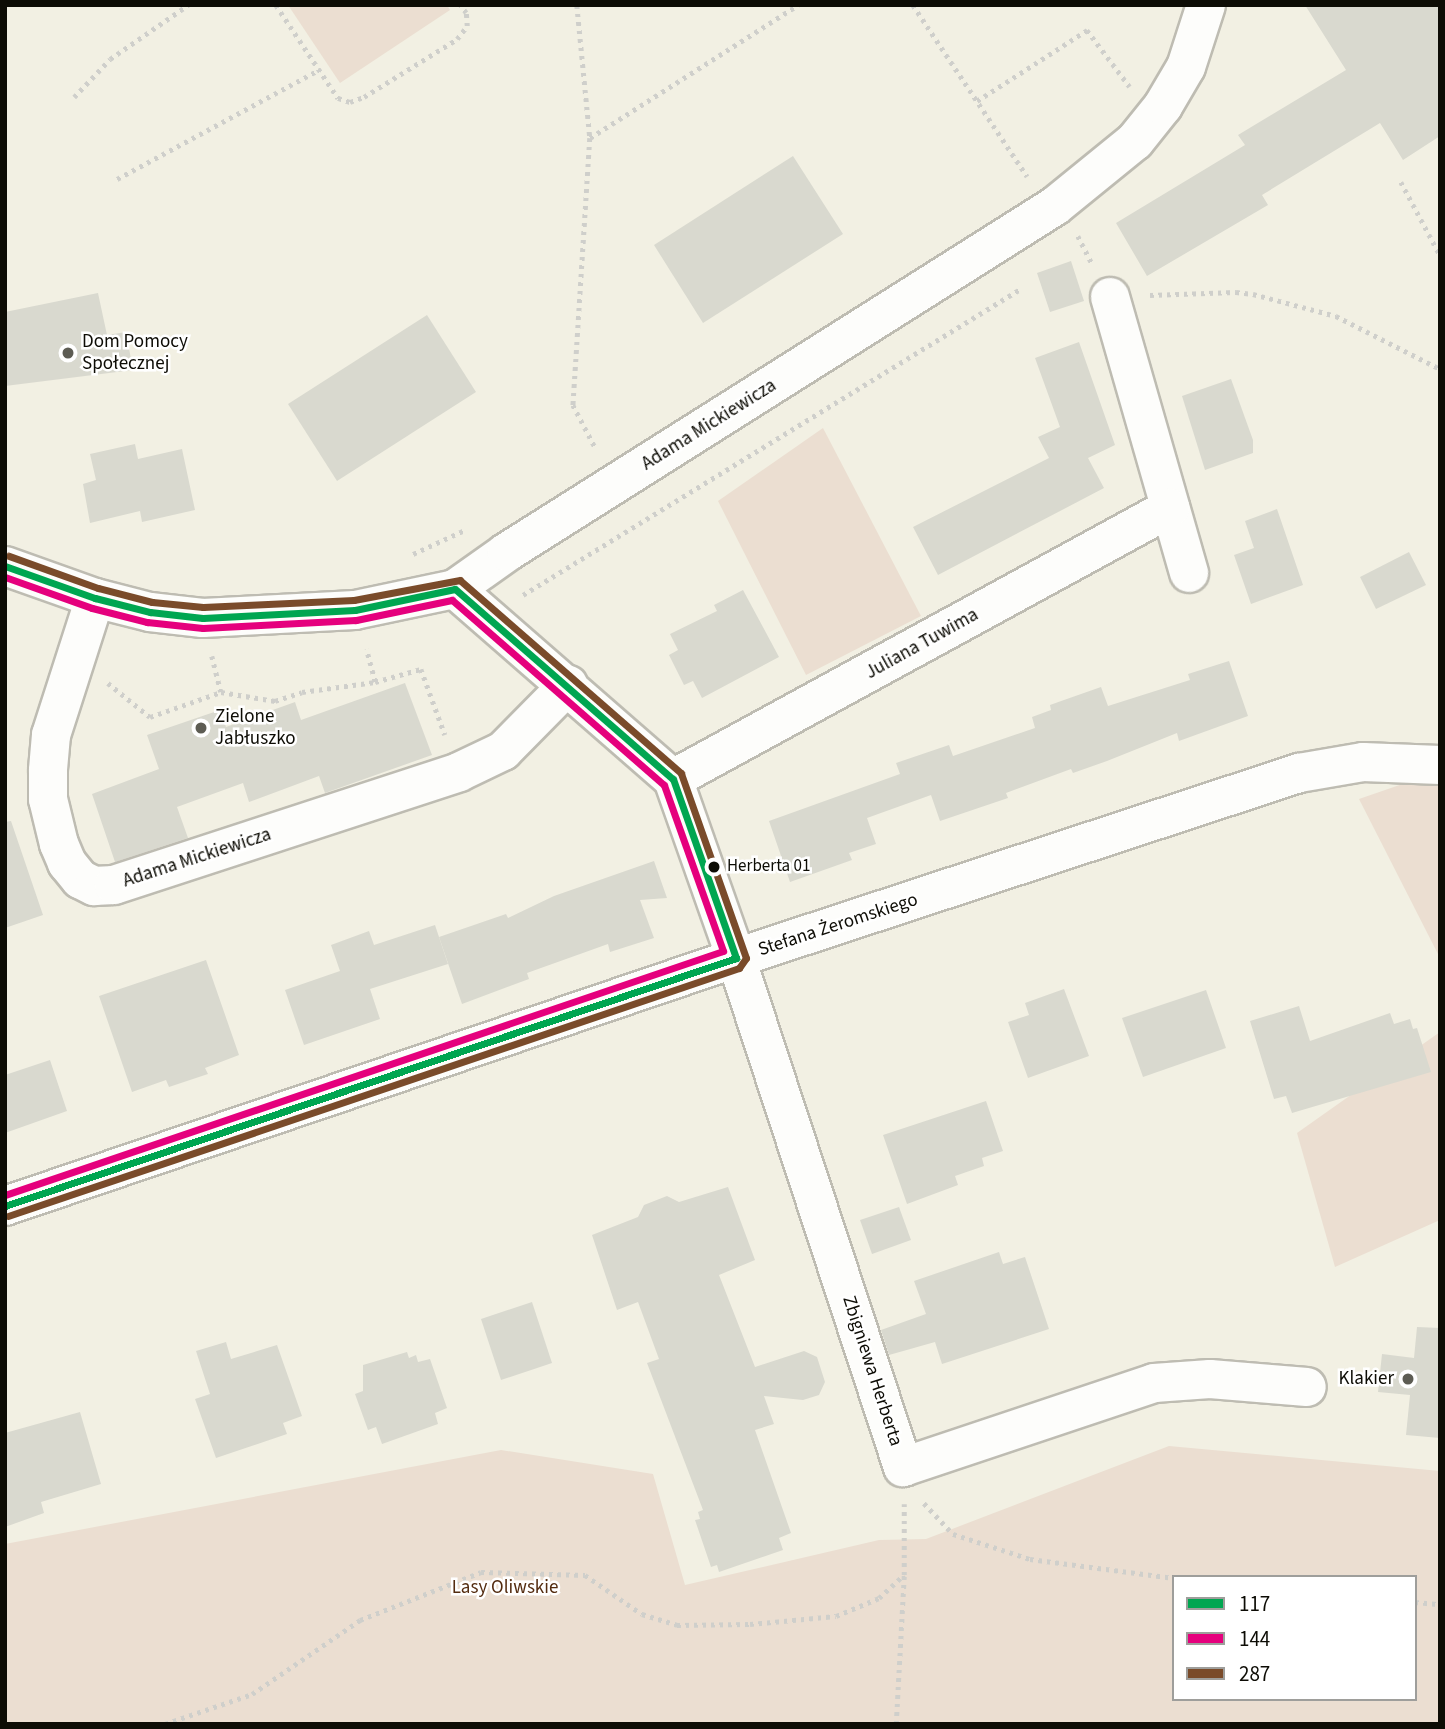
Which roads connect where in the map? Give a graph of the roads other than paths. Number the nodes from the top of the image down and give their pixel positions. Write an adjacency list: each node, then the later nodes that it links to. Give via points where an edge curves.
1 (1206, 5): 6 (street, Adama Mickiewicza, via 1186,67 1163,106 1135,141 1039,218 528,538)
2 (1110, 297): 3 (street)
3 (1170, 508): 5 (street); 10 (street, Juliana Tuwima)
4 (5, 566): 7 (street, Adama Mickiewicza)
5 (1189, 573)
6 (455, 589): 7 (street, Adama Mickiewicza, via 355,610 256,617 150,612); 8 (street)
7 (95, 598): 8 (street, Adama Mickiewicza, via 51,735 48,799 67,863 80,879 94,886 114,885 459,772 503,751)
8 (568, 685): 10 (street)
9 (1440, 765): 11 (street, Stefana Żeromskiego, via 1363,762 1299,773)
10 (673, 779): 11 (street)
11 (736, 958): 12 (street, Stefana Żeromskiego); 13 (street, Zbigniewa Herberta, via 903,1467 1154,1383 1210,1379)
12 (5, 1206)
13 (1307, 1387)

